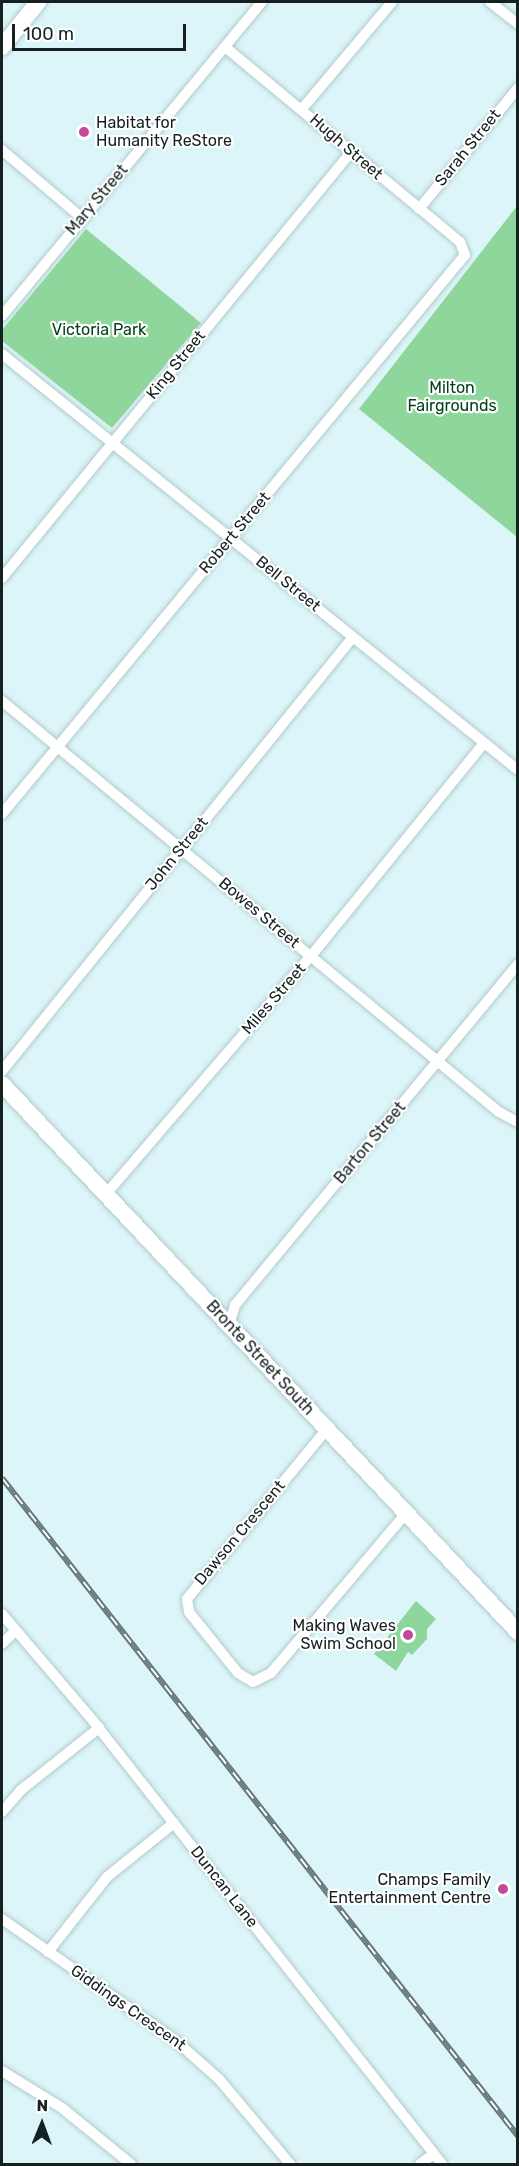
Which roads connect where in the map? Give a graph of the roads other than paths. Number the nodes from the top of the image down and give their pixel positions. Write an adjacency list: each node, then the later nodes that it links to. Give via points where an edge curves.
1 (38, 2): 6 (main road)
2 (262, 2): 7 (street, Mary Street)
3 (392, 2): 9 (street)
4 (490, 2): 5 (street)
5 (518, 24)
6 (2, 46)
7 (225, 47): 9 (street, Hugh Street); 13 (street, Mary Street)
8 (518, 88): 12 (street, Sarah Street)
9 (302, 109): 11 (street, Hugh Street)
10 (2, 150): 13 (street)
11 (351, 152): 12 (street, Hugh Street); 17 (street, King Street)
12 (419, 209): 14 (street, Hugh Street)
13 (82, 219): 15 (street, Mary Street)
14 (466, 249): 18 (street, Robert Street)
15 (2, 316)
16 (2, 354): 17 (street, Bell Street)
17 (112, 443): 18 (street, Bell Street); 19 (street, King Street)
18 (231, 537): 20 (street, Bell Street); 23 (street, Robert Street)
19 (2, 578)
20 (353, 637): 22 (street, Bell Street); 26 (street, John Street)
21 (2, 701): 23 (street, Bowes Street)
22 (483, 744): 24 (street, Bell Street); 27 (street, Miles Street)
23 (57, 747): 25 (street, Robert Street); 26 (street, Bowes Street)
24 (518, 770)
25 (2, 814)
26 (182, 849): 27 (street, Bowes Street); 30 (street, John Street)
27 (311, 956): 29 (street, Bowes Street); 33 (street, Miles Street)
28 (518, 964): 29 (street, Barton Street)
29 (438, 1061): 32 (street, Bowes Street); 34 (street, Barton Street, via 235,1305)
30 (2, 1071)
31 (2, 1084): 33 (main road, Bronte Street South)
32 (518, 1122)
33 (106, 1194): 34 (main road, Bronte Street South)
34 (229, 1325): 35 (main road, Bronte Street South)
35 (327, 1430): 36 (main road, Bronte Street South); 36 (street, Dawson Crescent, via 187,1599 189,1612 238,1673 253,1682 271,1673)
36 (406, 1513): 39 (main road, Bronte Street South)
37 (2, 1614): 38 (street, Duncan Lane)
38 (15, 1632): 40 (street); 41 (street, Duncan Lane)
39 (518, 1632)
40 (2, 1644)
41 (99, 1728): 42 (street, via 21,1790); 43 (street, Duncan Lane)
42 (2, 1812)
43 (174, 1823): 45 (street, via 107,1877); 47 (street, Duncan Lane)
44 (3, 1924): 45 (street, Giddings Crescent)
45 (48, 1952): 49 (street, Giddings Crescent, via 143,2015 206,2066)
46 (2, 2072): 48 (street, via 71,2114)
47 (434, 2154): 50 (street); 51 (street, Duncan Lane)
48 (131, 2164)
49 (290, 2164)
50 (420, 2164)
51 (442, 2164)

